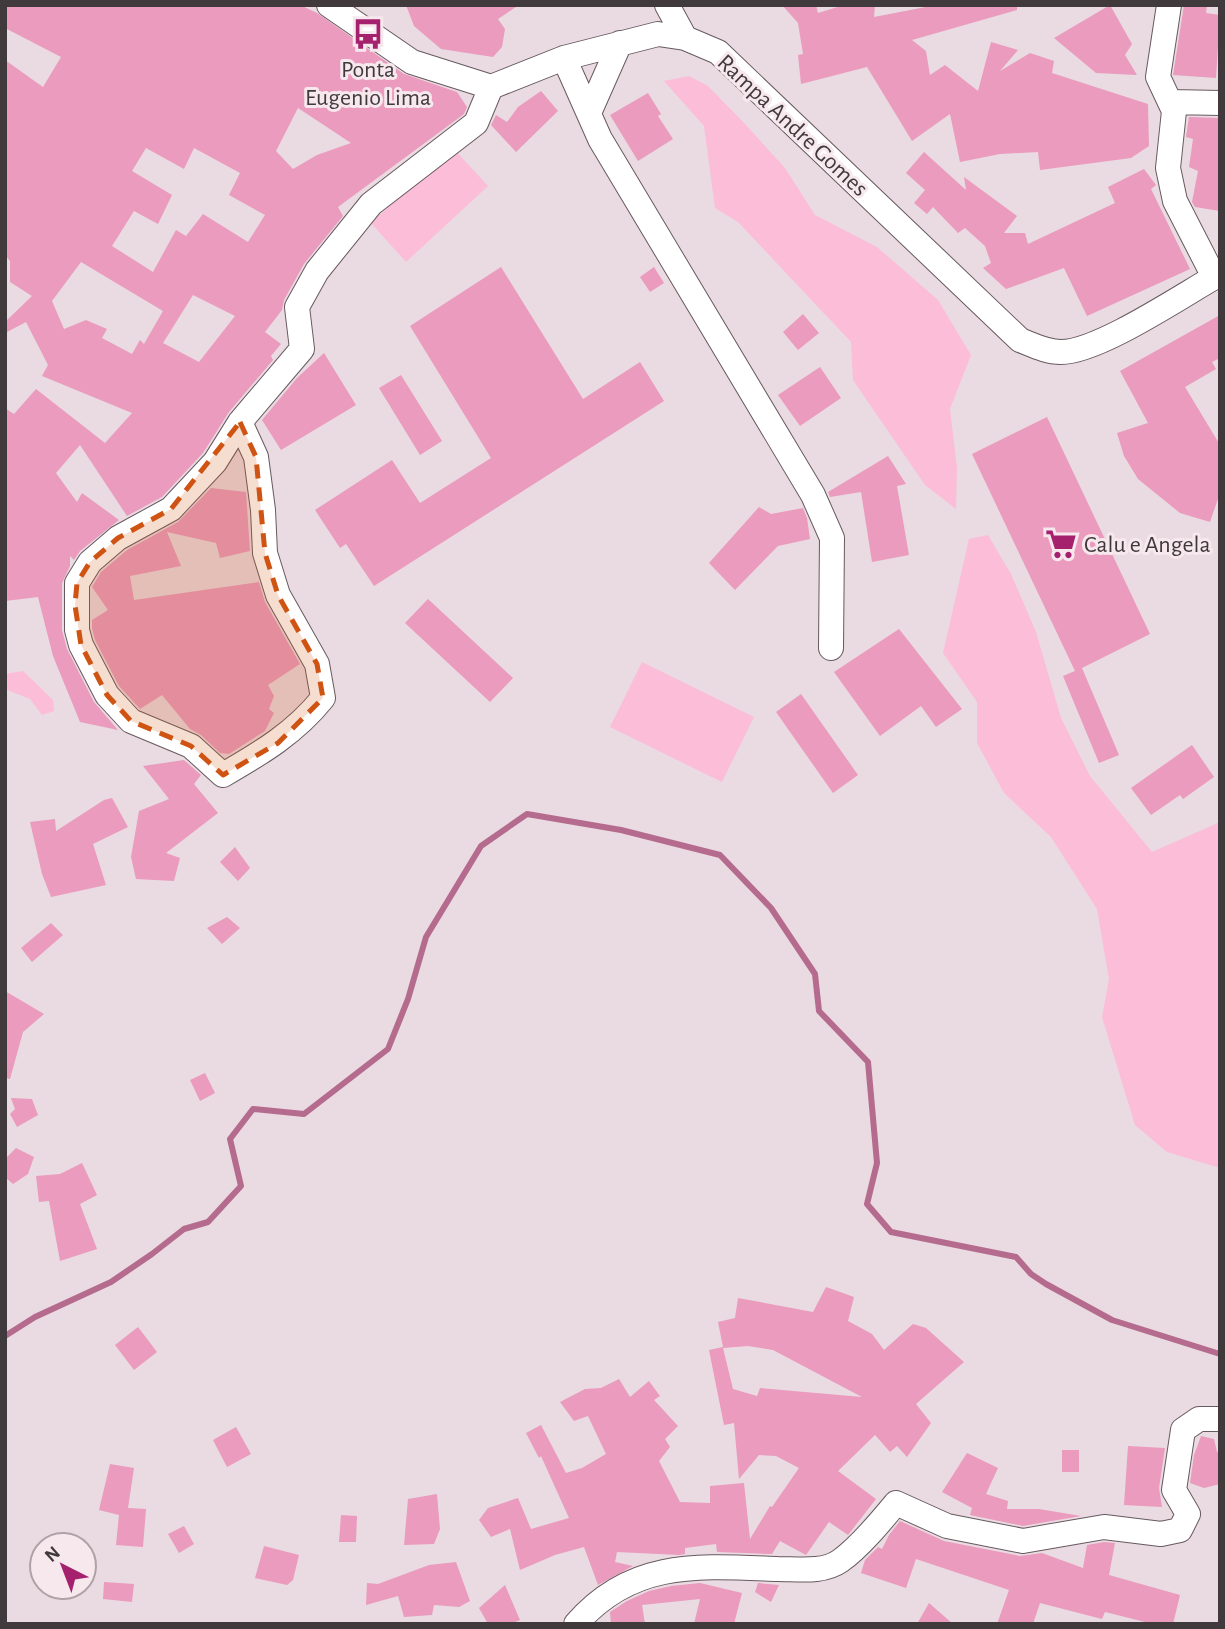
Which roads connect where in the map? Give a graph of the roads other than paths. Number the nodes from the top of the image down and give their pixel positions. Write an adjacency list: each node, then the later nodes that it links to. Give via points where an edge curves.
1 (329, 5): 7 (street, via 412,62)
2 (667, 5): 4 (street)
3 (1169, 5): 8 (street, via 1158,76)
4 (685, 38): 5 (street, Rampa Andre Gomes, via 658,34); 11 (street, Rampa Andre Gomes, via 718,51 1020,340 1063,352 1104,340)
5 (620, 43): 6 (street, Rampa Andre Gomes); 10 (street)
6 (564, 58): 7 (street, Rampa Andre Gomes); 10 (street)
7 (491, 87): 12 (street, via 476,123 371,204 317,271 297,307 302,349)
8 (1172, 102): 9 (street); 11 (street, via 1168,168 1175,201)
9 (1220, 103)
10 (589, 113): 13 (street, via 600,139 813,495 832,538)
11 (1217, 275)
12 (240, 422): 12 (street, via 256,457 265,553 274,585 317,664 323,698 278,743 223,775 191,746 131,721 107,695 81,645 75,605 77,583 90,562 118,538 171,509 215,462)
13 (831, 648)
14 (1220, 1419): 15 (street, via 1199,1419 1183,1430 1174,1490 1188,1514 1180,1530 1161,1534 1104,1527 1023,1541 947,1526 897,1503 840,1561 814,1570 693,1567 654,1574 626,1583)
15 (576, 1624)

